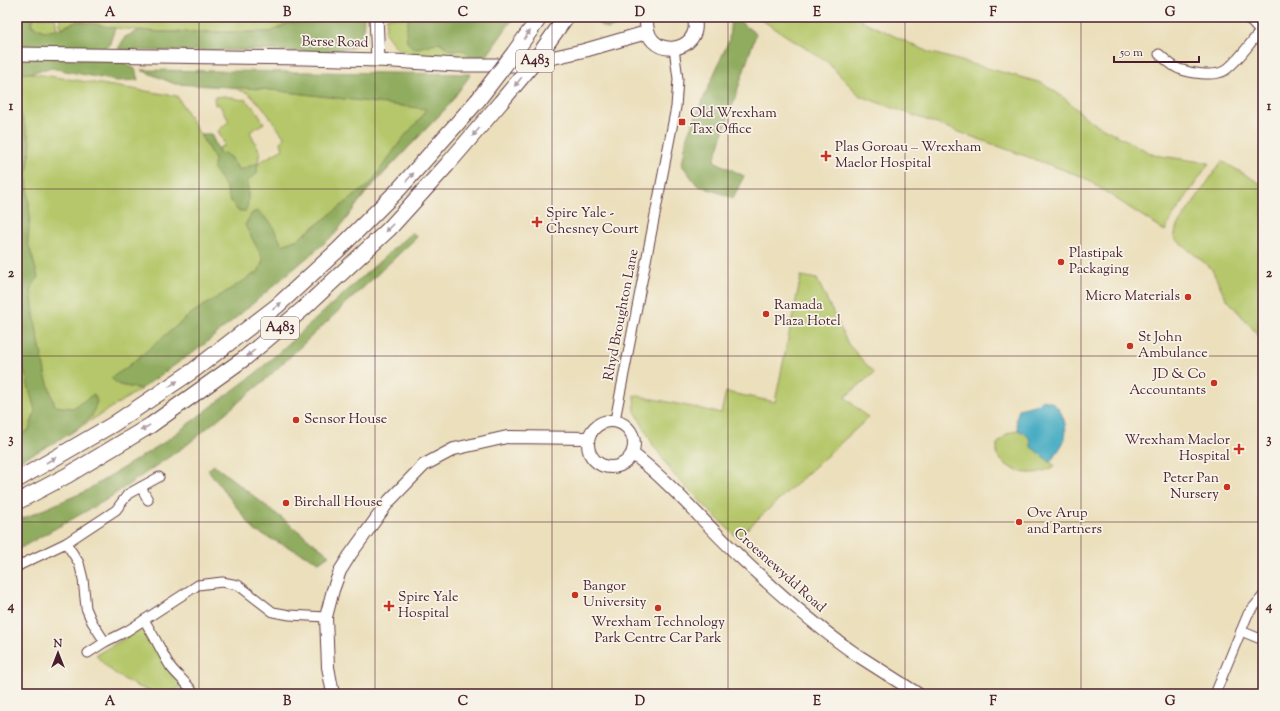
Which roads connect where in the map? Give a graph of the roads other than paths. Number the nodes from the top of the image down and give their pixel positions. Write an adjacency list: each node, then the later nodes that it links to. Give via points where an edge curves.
1 (376, 17): 12 (main road)
2 (540, 17): 17 (highway, A483, one-way to 2, bridge, via 112,425 194,370 277,306 399,189 478,100)
3 (566, 17): 20 (highway, A483, one-way to 20, bridge, via 531,66 447,165 389,229 303,309 245,358 151,425)
4 (647, 17): 7 (main road)
5 (694, 17): 9 (main road, via 693,35 682,46)
6 (1247, 17): 8 (street)
7 (648, 32): 9 (main road, via 658,45); 12 (main road, Berse Road, via 520,65 457,65)
8 (1261, 34): 11 (street, via 1231,65 1215,74 1178,68)
9 (674, 48): 13 (street, Rhyd Broughton Lane, via 678,79 676,107)
10 (17, 54): 12 (main road, Berse Road)
11 (1159, 54)
12 (378, 60)
13 (615, 420): 14 (street, via 601,422); 15 (street, via 628,427 632,433 635,439)
14 (588, 438): 15 (street, via 593,458 604,466 624,464); 24 (street, via 507,437 454,449 424,465 389,501 350,555 338,577)
15 (633, 454): 32 (street, Croesnewydd Road, via 651,467 739,557 789,602 856,654)
16 (159, 477): 18 (street)
17 (17, 480)
18 (141, 487): 19 (street); 21 (street, via 128,494 116,510)
19 (148, 500)
20 (17, 502)
21 (66, 543): 22 (street); 28 (street, via 79,563 86,608)
22 (17, 567)
23 (1263, 596): 26 (street, via 1248,614)
24 (326, 617): 25 (street, via 273,612 238,585 222,582 198,585); 31 (street, via 328,667)
25 (144, 620): 28 (street); 30 (street, via 171,666)
26 (1241, 631): 27 (street); 33 (street)
27 (1263, 640)
28 (105, 642): 29 (street)
29 (88, 653)
30 (194, 694)
31 (333, 694)
32 (918, 694)
33 (1214, 694)

